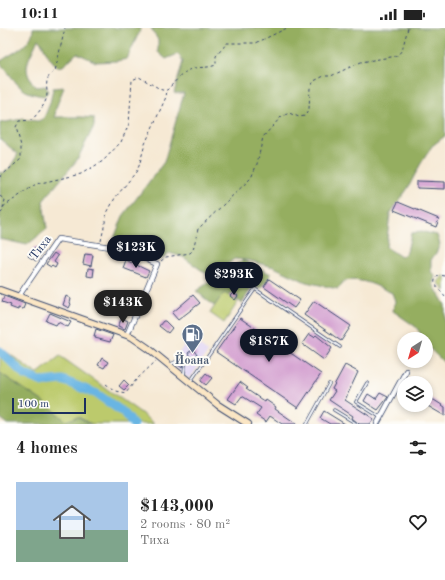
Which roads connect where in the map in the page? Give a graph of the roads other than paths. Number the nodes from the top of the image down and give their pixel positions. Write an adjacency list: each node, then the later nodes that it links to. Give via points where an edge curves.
1 (0, 290): 2 (main road)
2 (18, 297): 3 (main road); 3 (street, Тиха, via 58,238 123,249 158,264)
3 (127, 335): 7 (main road)
4 (340, 347): 10 (lane, via 254,289)
5 (180, 360): 7 (lane)
6 (185, 364): 9 (lane)
7 (168, 365): 9 (main road)
8 (406, 371): 14 (street)
9 (183, 378): 10 (main road)
10 (190, 383): 15 (main road)
11 (367, 383): 14 (lane, via 356,402)
12 (329, 384): 16 (lane)
13 (334, 410): 17 (lane)
14 (380, 417): 18 (street)
15 (248, 424)
16 (306, 424)
17 (356, 424)
18 (376, 424)

